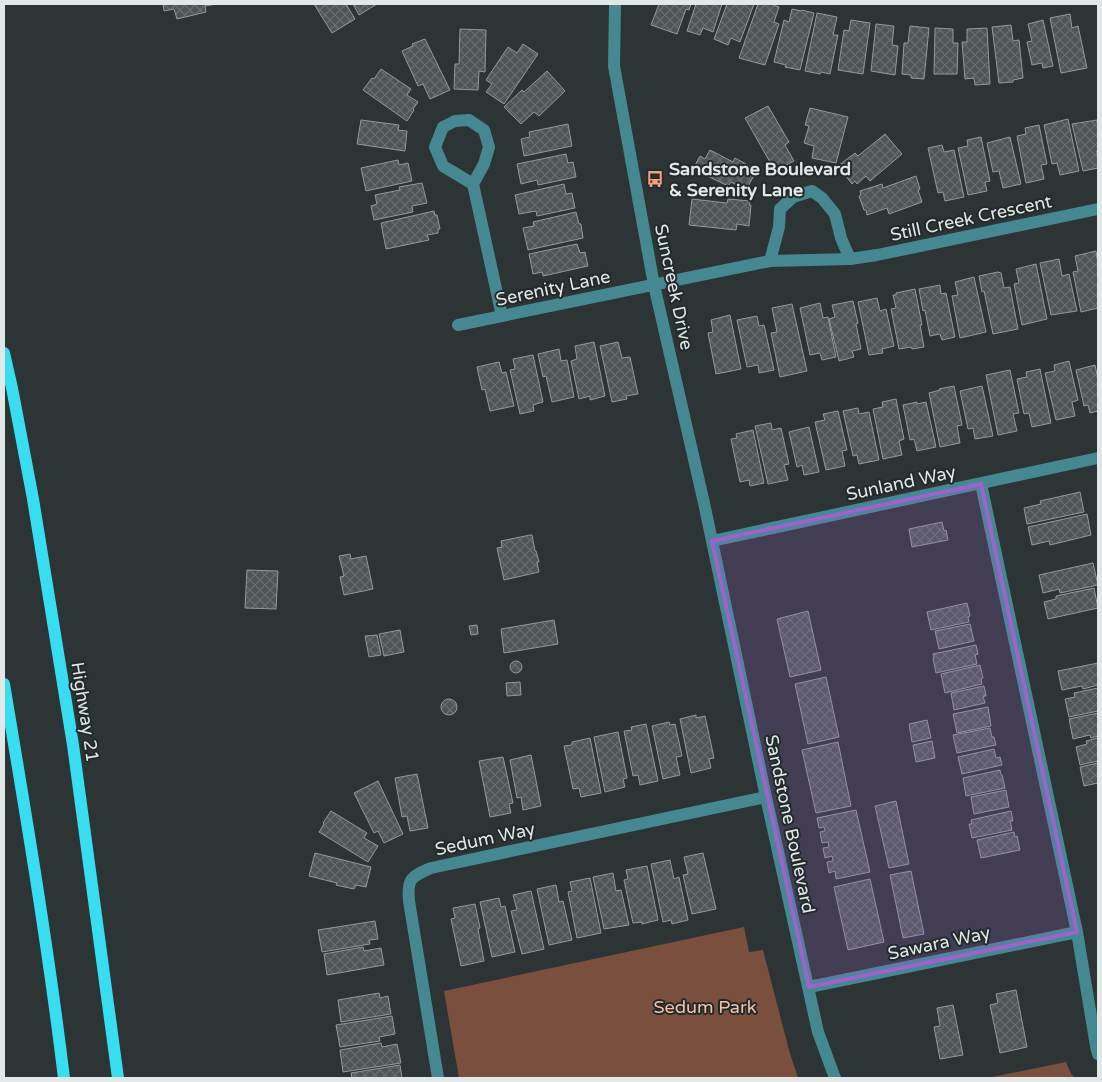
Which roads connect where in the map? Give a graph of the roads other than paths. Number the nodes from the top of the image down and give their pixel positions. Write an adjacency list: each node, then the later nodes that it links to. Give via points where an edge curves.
1 (615, 4): 6 (street, Suncreek Drive, via 614,66)
2 (473, 184): 2 (street, via 489,147 484,130 469,120 455,121 443,127 435,147 443,166); 7 (street)
3 (1098, 209): 4 (street, Still Creek Crescent)
4 (850, 259): 5 (street, Still Creek Crescent); 5 (street, via 840,238 835,214 812,191 793,196 780,209)
5 (770, 261): 6 (street, Still Creek Crescent)
6 (654, 285): 7 (street, Serenity Lane); 12 (street, Suncreek Drive)
7 (502, 316): 8 (street, Serenity Lane)
8 (458, 325)
9 (4, 353): 20 (main road, Highway 21, via 33,499 73,745)
10 (1098, 458): 11 (street, Sunland Way)
11 (981, 484): 12 (street, Sunland Way); 16 (street)
12 (712, 541): 13 (street, Suncreek Drive)
13 (718, 575): 15 (street, Sandstone Boulevard)
14 (4, 684): 19 (main road, via 55,1002)
15 (766, 797): 17 (street, Sandstone Boulevard); 21 (street, Sedum Way, via 431,868 412,879 408,887 409,900)
16 (1077, 932): 17 (street, Sawara Way); 18 (street)
17 (809, 988): 22 (street, Sandstone Boulevard, via 818,1032)
18 (1098, 1054)
19 (64, 1078)
20 (118, 1078)
21 (438, 1078)
22 (835, 1078)

